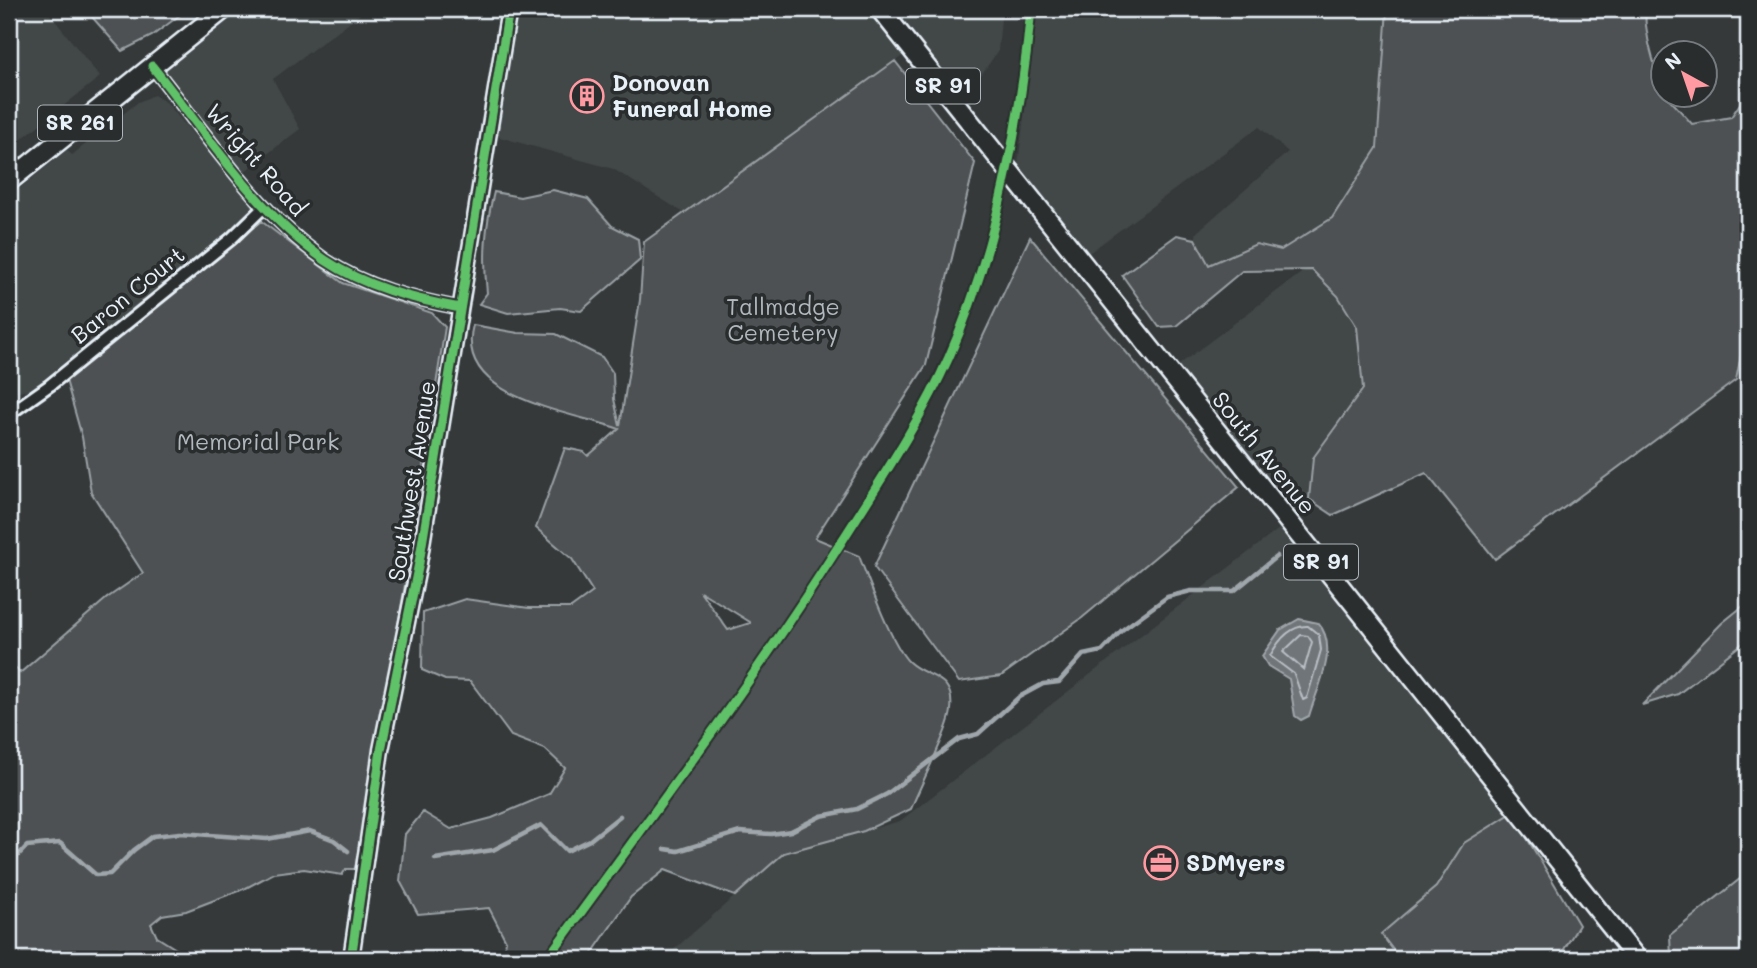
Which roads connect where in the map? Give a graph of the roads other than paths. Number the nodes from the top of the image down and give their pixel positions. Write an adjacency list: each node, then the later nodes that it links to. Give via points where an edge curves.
1 (224, 9): 4 (main road, SR 261)
2 (509, 9): 7 (street, Southwest Avenue)
3 (880, 9): 10 (main road, South Avenue / SR 91)
4 (152, 66): 5 (main road, SR 261); 6 (street, Wright Road)
5 (9, 181)
6 (264, 207): 7 (street, Wright Road, via 327,261 366,282); 8 (street, Baron Court, via 60,378)
7 (460, 308): 9 (street, Southwest Avenue, via 419,563 382,750)
8 (10, 409)
9 (351, 959)
10 (1637, 959)

